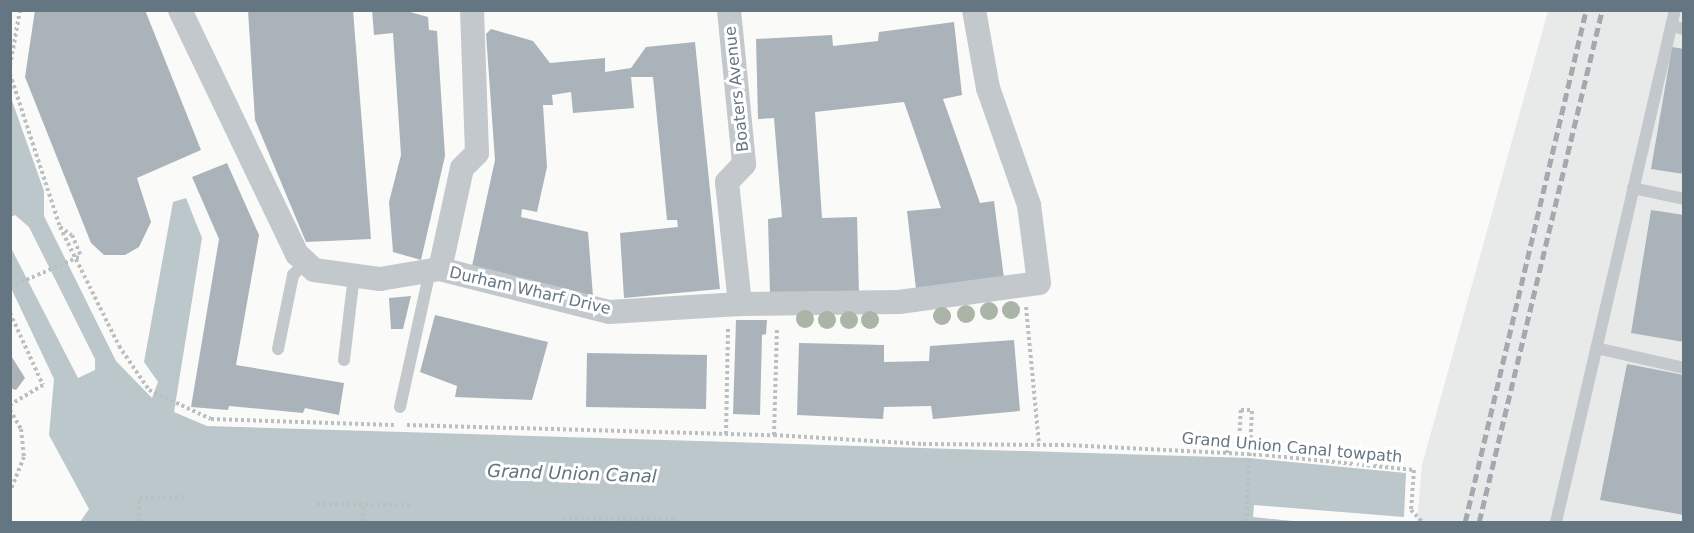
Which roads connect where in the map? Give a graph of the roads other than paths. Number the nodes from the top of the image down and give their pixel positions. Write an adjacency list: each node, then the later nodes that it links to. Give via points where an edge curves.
1 (180, 10): 9 (street, via 297,254)
2 (472, 10): 10 (street, via 477,153 462,168)
3 (729, 10): 12 (street, Boaters Avenue, via 744,164 727,182)
4 (974, 10): 12 (street, Durham Wharf Drive, via 988,88 1029,205 1031,284 899,302)
5 (1674, 10): 6 (lane)
6 (1677, 28): 7 (lane)
7 (1634, 188): 8 (lane); 13 (lane)
8 (1683, 199)
9 (306, 262): 11 (street, Durham Wharf Drive, via 315,270); 14 (lane, via 293,275)
10 (435, 270): 11 (street, Durham Wharf Drive, via 380,279); 12 (street, Durham Wharf Drive, via 609,312); 17 (lane)
11 (354, 275): 15 (lane)
12 (734, 304)
13 (1596, 348): 16 (lane); 18 (lane)
14 (278, 349)
15 (344, 360)
16 (1683, 368)
17 (400, 407)
18 (1556, 522)

